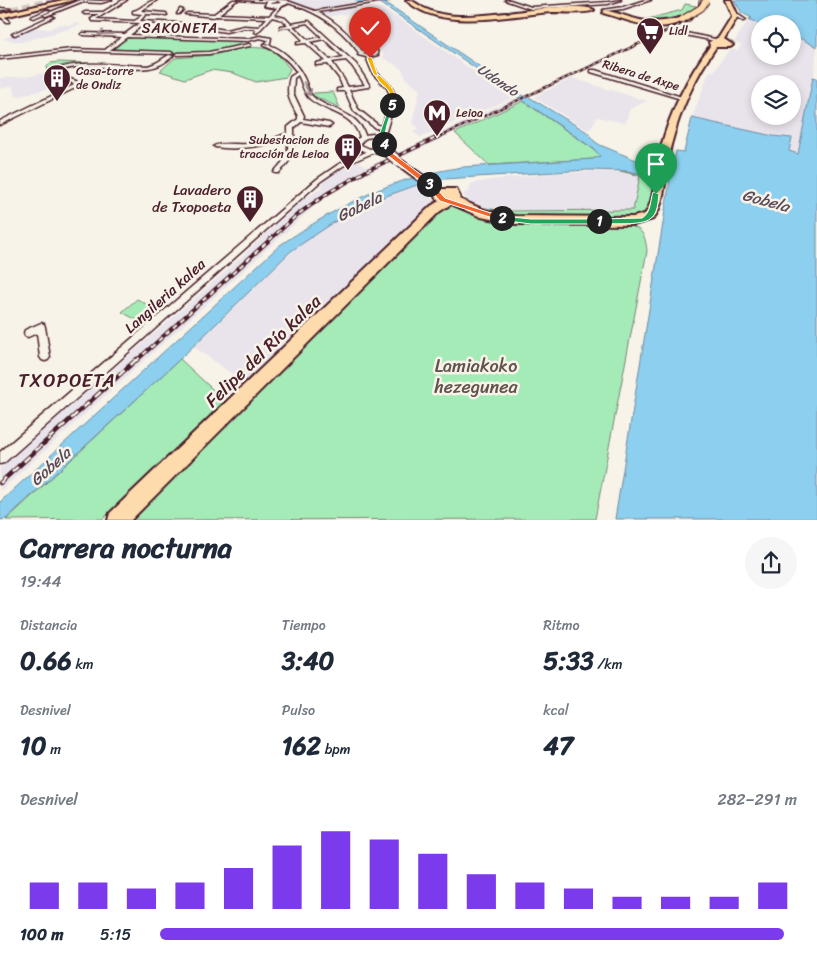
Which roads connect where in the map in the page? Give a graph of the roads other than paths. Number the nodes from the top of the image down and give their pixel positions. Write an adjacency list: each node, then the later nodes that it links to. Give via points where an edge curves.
1 (49, 0): 31 (main road)
2 (71, 0): 31 (main road)
3 (88, 0): 19 (street)
4 (110, 0): 19 (street)
5 (125, 0): 25 (street)
6 (156, 0): 28 (street)
7 (237, 0): 17 (street); 39 (street)
8 (388, 0): 29 (street)
9 (409, 0): 27 (main road, via 431,12 463,17)
10 (507, 0): 20 (street)
11 (519, 0): 20 (street)
12 (550, 0): 26 (street)
13 (589, 0): 27 (street)
14 (619, 0): 27 (street)
15 (649, 0): 30 (street)
16 (727, 0): 41 (main road)
17 (260, 1): 21 (street)
18 (706, 1): 30 (main road, bridge, via 701,8 669,23 651,25 634,22)
19 (80, 2): 23 (street); 34 (street)
20 (512, 2): 26 (street, via 528,8)
21 (278, 3): 29 (street, via 293,4); 40 (street)
22 (58, 4): 23 (street)
23 (62, 6): 34 (street)
24 (104, 6): 25 (street)
25 (114, 6): 33 (street)
26 (568, 6): 27 (street)
27 (594, 7): 30 (main road)
28 (140, 12): 35 (street); 45 (street, via 139,20)
29 (314, 12): 63 (street, via 341,30)
30 (616, 12)
31 (1, 13): 43 (street)
32 (85, 13): 33 (street)
33 (103, 13): 44 (street, via 92,20)
34 (44, 14): 38 (street); 53 (street, via 57,15)
35 (166, 14)
36 (187, 14): 39 (street)
37 (175, 15): 46 (street)
38 (36, 16)
39 (214, 16): 40 (street)
40 (271, 17): 48 (street, via 282,18); 51 (street)
41 (735, 17): 42 (street); 59 (main road)
42 (744, 20)
43 (8, 21)
44 (110, 21): 45 (street); 49 (street)
45 (132, 22): 47 (street)
46 (164, 22)
47 (140, 23): 51 (street, via 181,24 226,31); 55 (street)
48 (290, 25): 50 (street); 57 (street, via 308,22); 58 (street)
49 (99, 27)
50 (281, 27)
51 (259, 28): 56 (street)
52 (672, 31): 59 (street)
53 (14, 34)
54 (83, 34): 55 (street, one-way to 54)
55 (126, 34): 60 (street); 65 (street)
56 (256, 37): 60 (street); 62 (street, via 270,39)
57 (325, 38): 58 (street); 70 (street)
58 (308, 42): 61 (street); 71 (street)
59 (716, 42): 77 (main road)
60 (248, 43): 62 (street); 67 (street, via 209,53)
61 (298, 44)
62 (264, 45): 74 (street, via 279,50)
63 (357, 46): 64 (street); 66 (street)
64 (368, 49): 66 (street); 68 (street, via 377,52)
65 (107, 50): 67 (street); 69 (street, via 54,51)
66 (361, 52): 68 (street)
67 (171, 54): 79 (street, via 148,67 58,68 53,74 77,85)
68 (368, 56): 81 (street, via 375,74 392,91 394,98)
69 (0, 58)
70 (347, 58): 71 (street); 75 (street, via 368,86)
71 (329, 62): 72 (street); 75 (street)
72 (318, 64)
73 (593, 71): 77 (street, Ribera de Axpe)
74 (299, 73): 78 (street, via 292,77 289,88); 82 (street, one-way to 82, via 312,98 341,112)
75 (346, 89): 76 (street); 81 (street, via 356,110)
76 (339, 90)
77 (684, 98): 90 (main road, via 648,217 632,221 515,220 485,214)
78 (300, 120): 80 (street); 83 (street, via 291,127)
79 (0, 123)
80 (329, 125)
81 (380, 128): 82 (street, via 369,126); 84 (street); 87 (street)
82 (362, 132): 84 (street); 86 (street, via 358,143)
83 (291, 134): 85 (street, via 259,145); 89 (street, via 293,150 290,159)
84 (374, 135): 87 (street)
85 (217, 146)
86 (360, 147): 87 (street); 88 (street, via 359,155)
87 (384, 150): 88 (street, Langileria kalea); 90 (street)
88 (353, 159): 93 (street, Langileria kalea, via 319,180)
89 (277, 172)
90 (444, 196): 94 (main road, Felipe del Río kalea)
91 (28, 333): 92 (street, via 41,327)
92 (46, 357)
93 (0, 459)
94 (116, 520)

